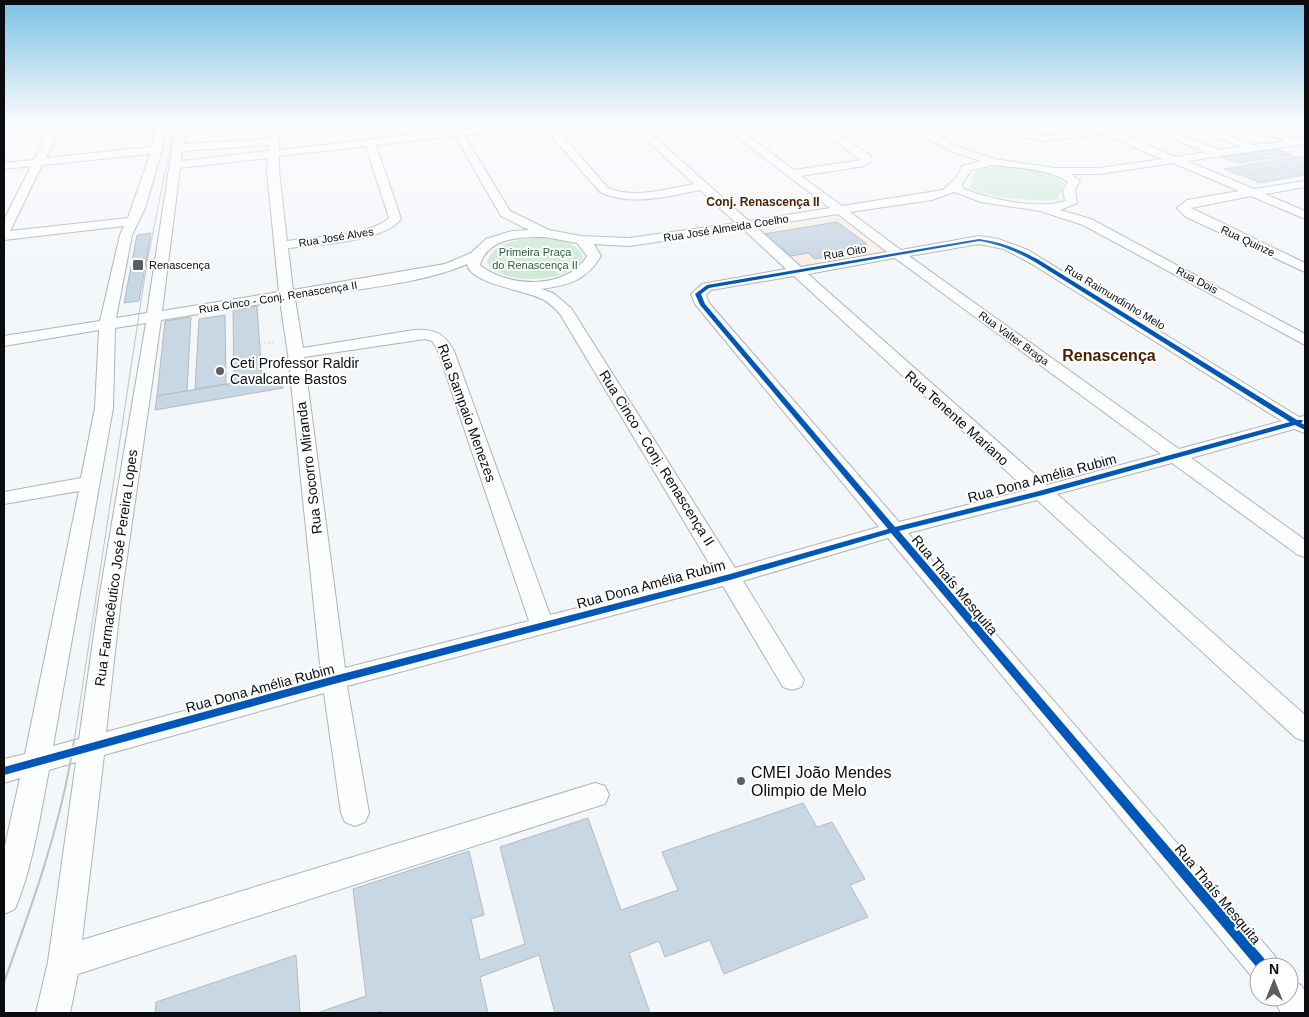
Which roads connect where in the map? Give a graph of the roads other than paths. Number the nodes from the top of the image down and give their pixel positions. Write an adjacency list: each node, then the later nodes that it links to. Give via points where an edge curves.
1 (34, 170): 29 (street)
2 (161, 170): 26 (street, Rua Farmacêutico José Pereira Lopes)
3 (168, 170): 43 (street, Rua Farmacêutico José Pereira Lopes)
4 (274, 170): 34 (street, Rua Socorro Miranda)
5 (379, 170): 34 (street, Rua José Alves, via 395,219 393,223 377,231)
6 (480, 170): 24 (street)
7 (587, 170): 19 (street, via 611,195)
8 (685, 170): 19 (street, Rua Tenente Mariano)
9 (787, 170): 16 (street, Rua Valter Braga)
10 (816, 170): 16 (street)
11 (965, 170): 17 (street)
12 (1051, 170): 15 (street)
13 (1108, 170): 15 (street)
14 (1201, 170): 20 (street)
15 (1055, 171): 21 (street, via 1074,181 1069,190)
16 (792, 174): 23 (street, Rua Valter Braga)
17 (956, 184): 22 (street, via 966,195); 23 (street, Rua José Almeida Coelho, via 947,192)
18 (1305, 184): 20 (street)
19 (702, 186): 28 (street, Rua Tenente Mariano)
20 (1253, 192): 25 (street); 37 (street, Rua Quinze, via 1188,204 1183,208)
21 (1071, 203): 22 (street, via 1066,207); 27 (street)
22 (1046, 209): 27 (street)
23 (841, 211): 28 (street, Rua José Almeida Coelho); 35 (street, Rua Valter Braga)
24 (505, 214): 30 (street); 33 (street, via 502,226)
25 (1305, 215)
26 (132, 222): 31 (street); 44 (street, Rua Farmacêutico José Pereira Lopes, via 126,235)
27 (1087, 222): 46 (street, Rua Dois)
28 (744, 226): 32 (street, Rua José Almeida Coelho, via 629,242); 39 (street, Rua Tenente Mariano)
29 (4, 231)
30 (544, 233): 32 (street, Rua José Almeida Coelho); 33 (street, via 519,234)
31 (4, 236)
32 (581, 240): 38 (street, via 594,256)
33 (491, 242): 36 (street, Rua Cinco - Conj. Renascença II)
34 (283, 245): 41 (street, Rua Socorro Miranda)
35 (898, 254): 39 (street, Rua Oito); 48 (street, Rua Raimundinho Melo, via 979,240 1005,244); 49 (street, Rua Valter Braga)
36 (474, 256): 40 (street, via 473,266 478,272 488,278); 41 (street, Rua Cinco - Conj. Renascença II, via 449,267 414,275)
37 (1305, 268)
38 (586, 269): 40 (street, via 557,282); 42 (street, via 568,286 564,300)
39 (795, 272): 51 (street, Rua Tenente Mariano); 53 (street, Rua Thaís Mesquita, via 707,286 700,290 698,297)
40 (518, 285): 42 (street, Rua Cinco - Conj. Renascença II, via 548,296)
41 (287, 296): 43 (street, Rua Cinco - Conj. Renascença II); 47 (street, Rua Socorro Miranda)
42 (566, 311): 55 (street, Rua Cinco - Conj. Renascença II)
43 (146, 318): 44 (street, Rua Cinco - Conj. Renascença II); 60 (street, Rua Farmacêutico José Pereira Lopes)
44 (107, 325): 45 (street, Rua Cinco - Conj. Renascença II); 50 (street, Rua Farmacêutico José Pereira Lopes, via 104,408)
45 (4, 340)
46 (1305, 340)
47 (296, 354): 56 (street, Rua Sampaio Menezes, via 414,335 434,334 438,337 446,351); 57 (street, Rua Socorro Miranda)
48 (1302, 424): 49 (street, Rua Dona Amélia Rubim)
49 (1176, 455): 51 (street, Rua Dona Amélia Rubim); 54 (street, Rua Valter Braga)
50 (89, 483): 52 (street); 61 (street, Rua Farmacêutico José Pereira Lopes)
51 (1040, 493): 53 (street, Rua Dona Amélia Rubim); 59 (street, Rua Tenente Mariano)
52 (4, 498)
53 (892, 530): 55 (street, Rua Dona Amélia Rubim); 66 (street, Rua Thaís Mesquita)
54 (1305, 550)
55 (730, 577): 56 (street, Rua Dona Amélia Rubim); 58 (street, Rua Cinco - Conj. Renascença II)
56 (542, 625): 57 (street, Rua Dona Amélia Rubim)
57 (334, 680): 60 (street, Rua Dona Amélia Rubim); 64 (street, Rua Socorro Miranda)
58 (792, 680)
59 (1305, 730)
60 (91, 747): 61 (street, Rua Dona Amélia Rubim); 67 (street, Rua Farmacêutico José Pereira Lopes)
61 (37, 762): 62 (street, Rua Dona Amélia Rubim); 65 (street, Rua Farmacêutico José Pereira Lopes, via 20,844)
62 (4, 771)
63 (596, 795): 67 (street)
64 (355, 813)
65 (4, 899)
66 (1255, 957)
67 (64, 962): 68 (street, Rua Farmacêutico José Pereira Lopes)
68 (54, 1013)

